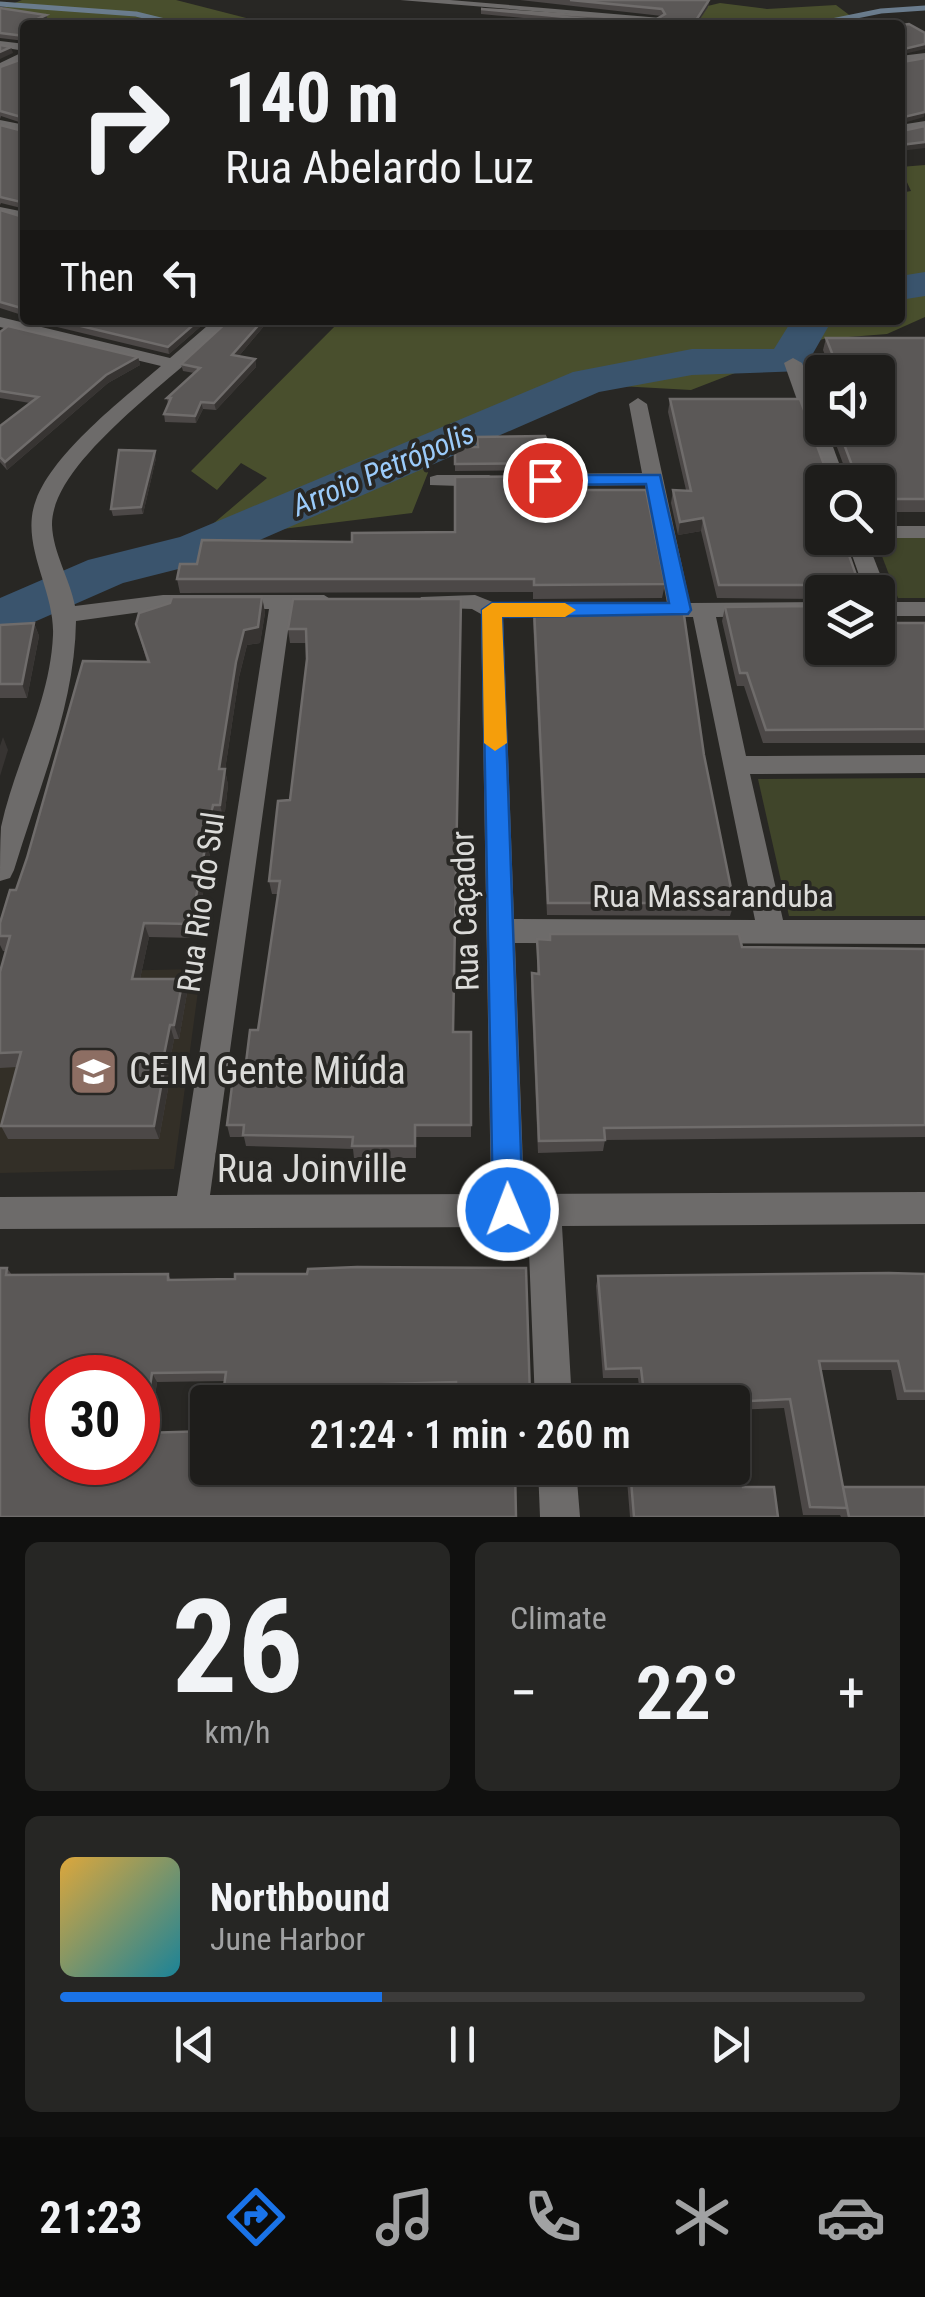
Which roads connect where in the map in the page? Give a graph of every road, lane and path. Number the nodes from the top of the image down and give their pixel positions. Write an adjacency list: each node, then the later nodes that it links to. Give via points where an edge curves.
1 (406, 0): 2 (street)
2 (598, 5): 3 (street)
3 (655, 18)
4 (1, 324): 7 (street)
5 (218, 325): 7 (street)
6 (793, 363): 9 (street)
7 (174, 364): 14 (street, via 49,492 40,530)
8 (638, 404): 10 (street)
9 (830, 465)
10 (654, 478): 11 (street); 24 (street)
11 (436, 481)
12 (895, 532): 13 (street)
13 (925, 532)
14 (61, 596): 15 (street); 27 (street, via 54,691)
15 (280, 601): 16 (street); 34 (street, Rua Rio do Sul)
16 (339, 602)
17 (397, 602): 21 (street, via 475,602)
18 (895, 605): 20 (street)
19 (805, 609): 24 (street)
20 (925, 609)
21 (492, 610): 22 (street); 28 (street, Rua Caçador)
22 (586, 610)
23 (624, 610): 24 (street)
24 (692, 610): 25 (street)
25 (736, 764): 26 (street); 29 (street)
26 (925, 764)
27 (0, 870)
28 (500, 931): 29 (street, Rua Massaranduba); 32 (street, Rua Caçador)
29 (771, 931): 30 (street, Rua Massaranduba)
30 (925, 932)
31 (925, 1208): 33 (street, Rua Joinville)
32 (508, 1210): 33 (street, Rua Joinville); 34 (street, Rua Joinville)
33 (544, 1210): 36 (street)
34 (191, 1212): 35 (street, Rua Joinville)
35 (0, 1213)
36 (553, 1385)
37 (558, 1485): 38 (street)
38 (560, 1517)

